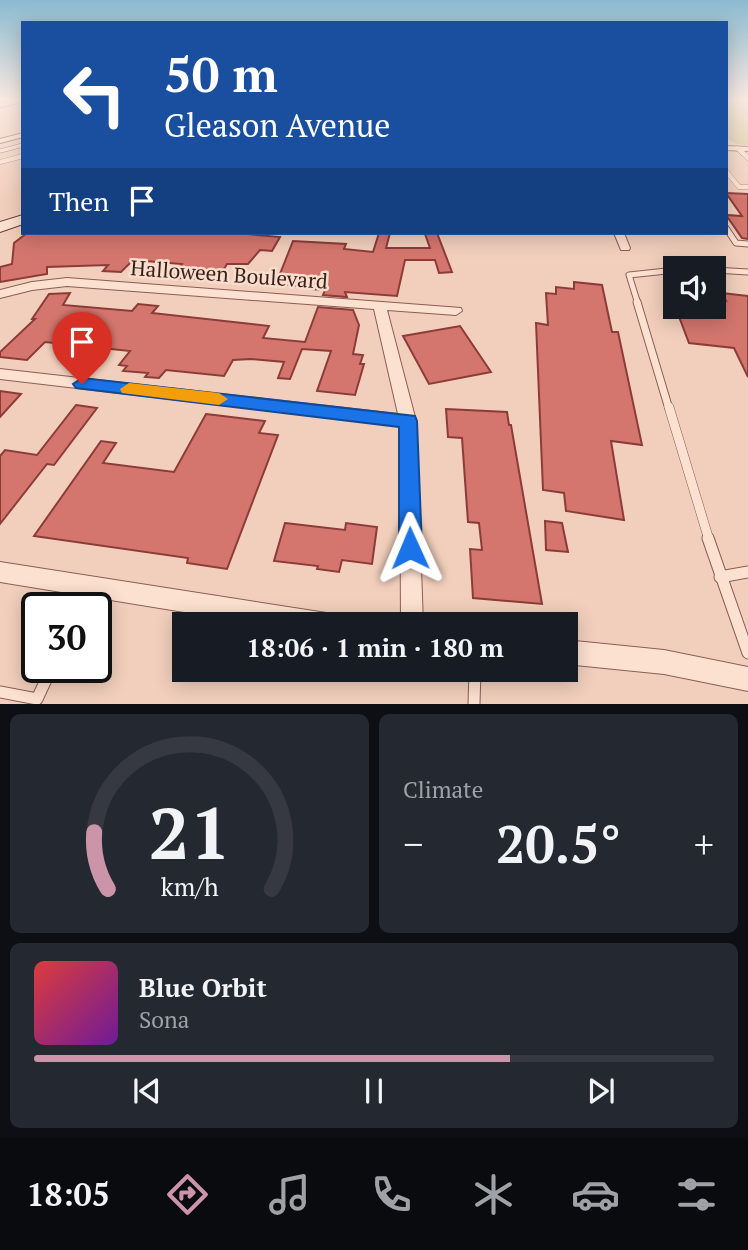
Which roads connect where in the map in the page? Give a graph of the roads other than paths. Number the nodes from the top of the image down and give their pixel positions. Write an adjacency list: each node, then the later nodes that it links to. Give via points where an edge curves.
1 (21, 136): 2 (street)
2 (0, 141)
3 (21, 146): 7 (lane)
4 (728, 148): 5 (street)
5 (737, 148): 6 (street); 9 (lane)
6 (748, 149)
7 (0, 151)
8 (21, 157): 10 (lane)
9 (748, 158)
10 (0, 163)
11 (728, 173): 13 (lane)
12 (728, 186): 13 (lane)
13 (739, 187): 14 (lane)
14 (748, 187)
15 (21, 220): 16 (main road)
16 (0, 227)
17 (728, 231): 19 (lane, via 736,243)
18 (620, 235): 20 (street)
19 (748, 244)
20 (625, 248)
21 (663, 271): 31 (lane, via 629,275)
22 (726, 271): 23 (lane)
23 (748, 272)
24 (0, 294): 25 (street, Halloween Boulevard, via 67,282)
25 (379, 305): 26 (street, Halloween Boulevard); 28 (street)
26 (456, 311)
27 (0, 374): 28 (street)
28 (408, 421): 35 (street)
29 (0, 572): 32 (street)
30 (748, 572): 31 (lane)
31 (720, 577): 37 (lane)
32 (88, 586): 33 (lane); 34 (street)
33 (85, 592)
34 (251, 612)
35 (412, 612)
36 (578, 653): 38 (street, via 664,662)
37 (748, 653)
38 (748, 679)
39 (475, 682): 43 (lane)
40 (45, 683): 42 (lane)
41 (0, 692): 42 (lane)
42 (36, 702)
43 (474, 704)

